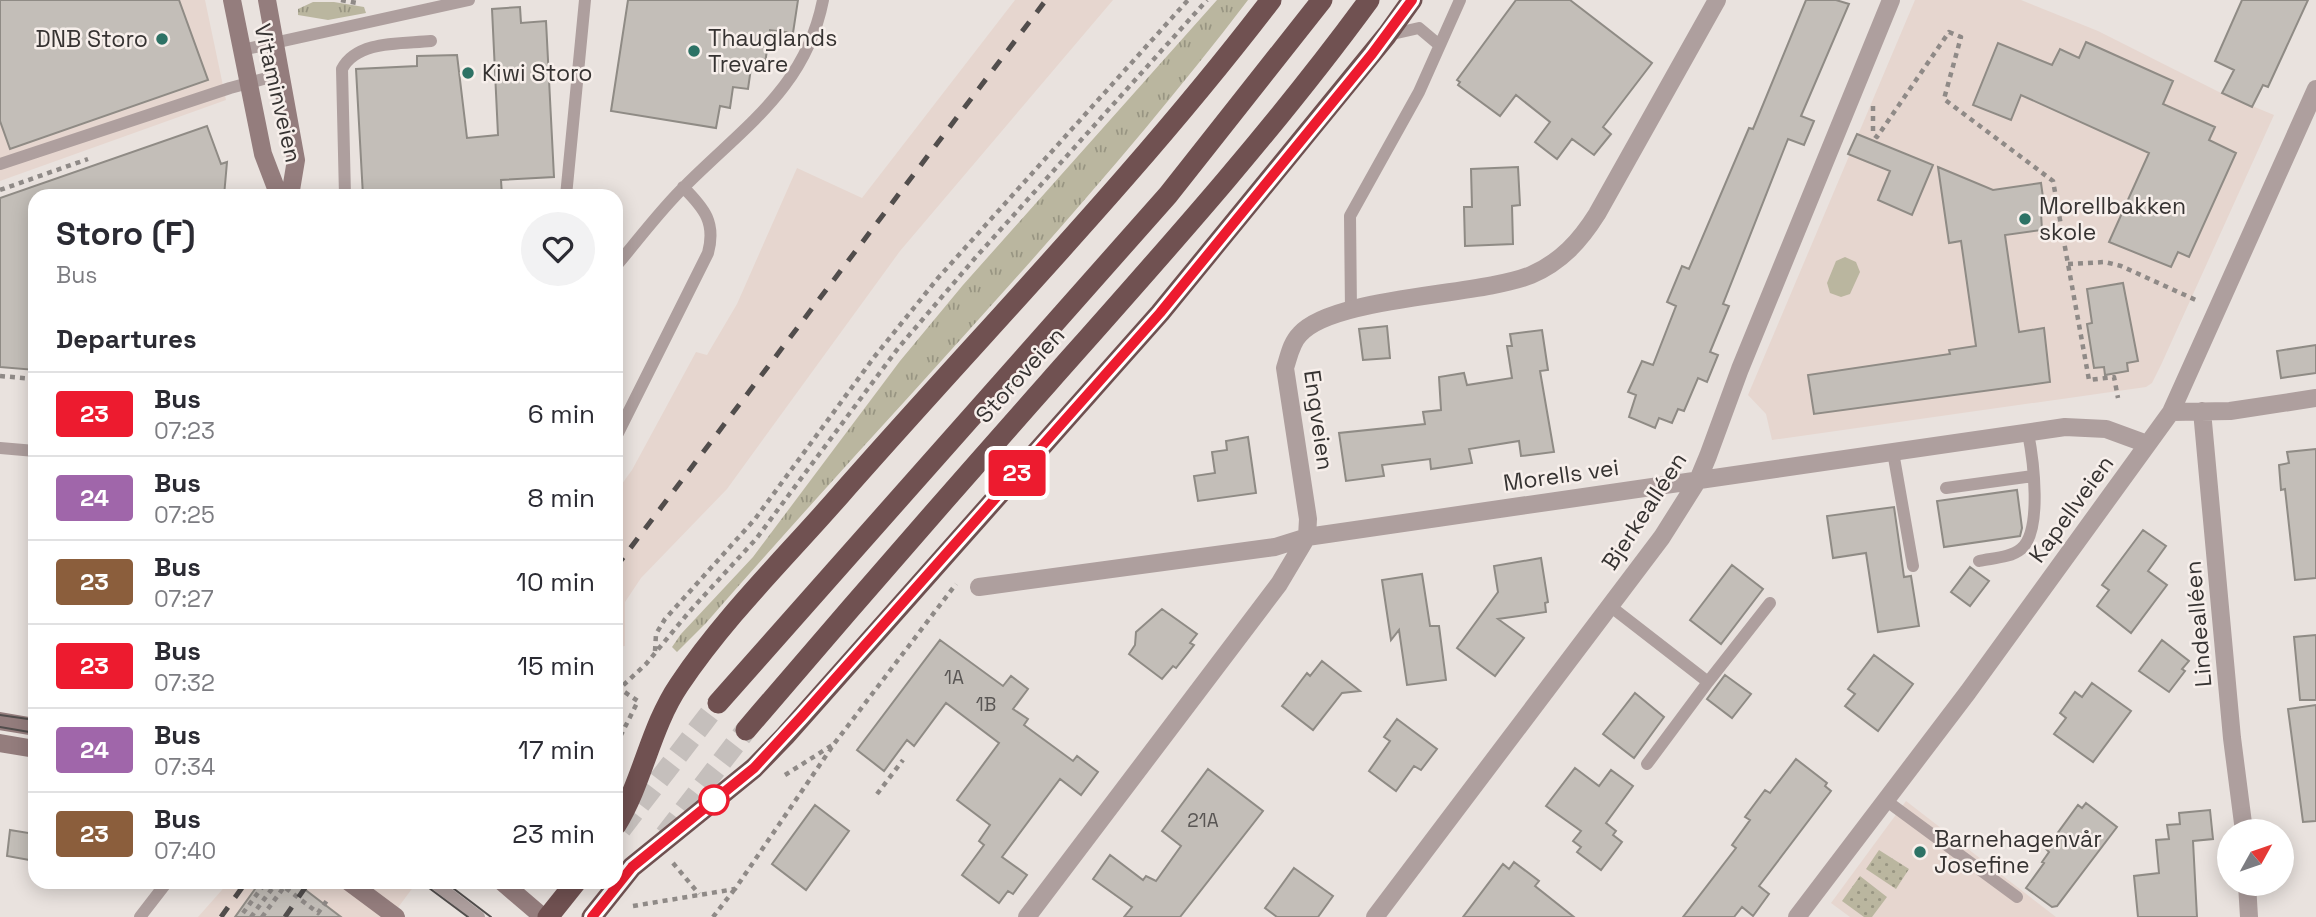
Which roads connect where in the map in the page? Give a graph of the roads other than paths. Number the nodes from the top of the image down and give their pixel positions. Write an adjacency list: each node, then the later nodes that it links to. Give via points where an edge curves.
1 (232, 0): 17 (street, Vitaminveien)
2 (267, 0): 15 (street, Vitaminveien)
3 (469, 0): 15 (lane)
4 (584, 0): 26 (lane)
5 (823, 0): 22 (lane, via 818,28 785,90)
6 (1271, 0): 56 (highway, via 1099,209 706,650 669,704)
7 (1322, 0): 48 (highway, Storoveien, via 1168,195)
8 (1369, 0): 51 (highway, Storoveien, via 1193,220)
9 (1412, 0): 13 (highway)
10 (1460, 0): 16 (lane)
11 (1717, 0): 28 (street, Engveien, via 1582,239 1557,261 1530,275)
12 (1891, 0): 39 (street, Bjerkealléen)
13 (1387, 35): 16 (lane, via 1419,28); 58 (highway, via 1160,313 785,736 754,768)
14 (431, 41): 25 (lane, via 361,50 345,62)
15 (276, 43): 17 (lane); 18 (street, Vitaminveien)
16 (1438, 44): 28 (lane, via 1419,92 1350,215)
17 (242, 50): 19 (street, Vitaminveien)
18 (282, 74): 19 (lane); 24 (street, Vitaminveien, via 296,160)
19 (248, 82): 21 (lane); 23 (street, Vitaminveien, via 263,154)
20 (2316, 89): 31 (street, Kapellveien)
21 (0, 164)
22 (684, 187): 27 (lane); 32 (lane, via 709,216 708,253)
23 (276, 189)
24 (291, 189)
25 (345, 189)
26 (567, 189)
27 (623, 257)
28 (1351, 311): 41 (street, Engveien, via 1318,321 1300,333 1285,368)
29 (2316, 398): 30 (street)
30 (2202, 411): 31 (street); 57 (street, Lindealléen)
31 (2171, 412): 34 (street, Kapellveien)
32 (623, 423)
33 (2028, 433): 34 (street, Morells vei, via 2094,427); 37 (street, Morells vei); 38 (lane)
34 (2147, 444): 55 (street, Kapellveien, via 1962,701)
35 (0, 447): 36 (lane)
36 (28, 450)
37 (1893, 452): 39 (street, Morells vei); 43 (lane)
38 (2033, 476): 40 (lane); 42 (lane, via 2033,518 2027,543 2011,555)
39 (1698, 480): 41 (street, Morells vei); 46 (street, Bjerkealléen)
40 (1946, 488)
41 (1307, 537): 44 (street, Morells vei, via 1275,547); 72 (street, via 1279,583)
42 (1979, 561)
43 (1913, 566)
44 (979, 587)
45 (1770, 603): 47 (lane)
46 (1610, 606): 47 (lane); 73 (street, Bjerkealléen)
47 (1708, 682): 54 (lane)
48 (718, 703)
49 (0, 721): 50 (street)
50 (28, 726)
51 (746, 730)
52 (0, 743): 53 (street)
53 (28, 748)
54 (1647, 764)
55 (1884, 799): 66 (lane); 74 (street, Kapellveien)
56 (623, 814)
57 (2243, 819)
58 (623, 878)
59 (162, 889): 67 (lane)
60 (358, 889): 68 (street)
61 (442, 889): 69 (lane)
62 (511, 889): 70 (street)
63 (570, 889): 70 (highway)
64 (614, 889): 71 (highway)
65 (2248, 896): 75 (street)
66 (2017, 897)
67 (140, 917)
68 (396, 917)
69 (479, 917)
70 (545, 917)
71 (592, 917)
72 (1027, 917)
73 (1375, 917)
74 (1797, 917)
75 (2249, 917)

